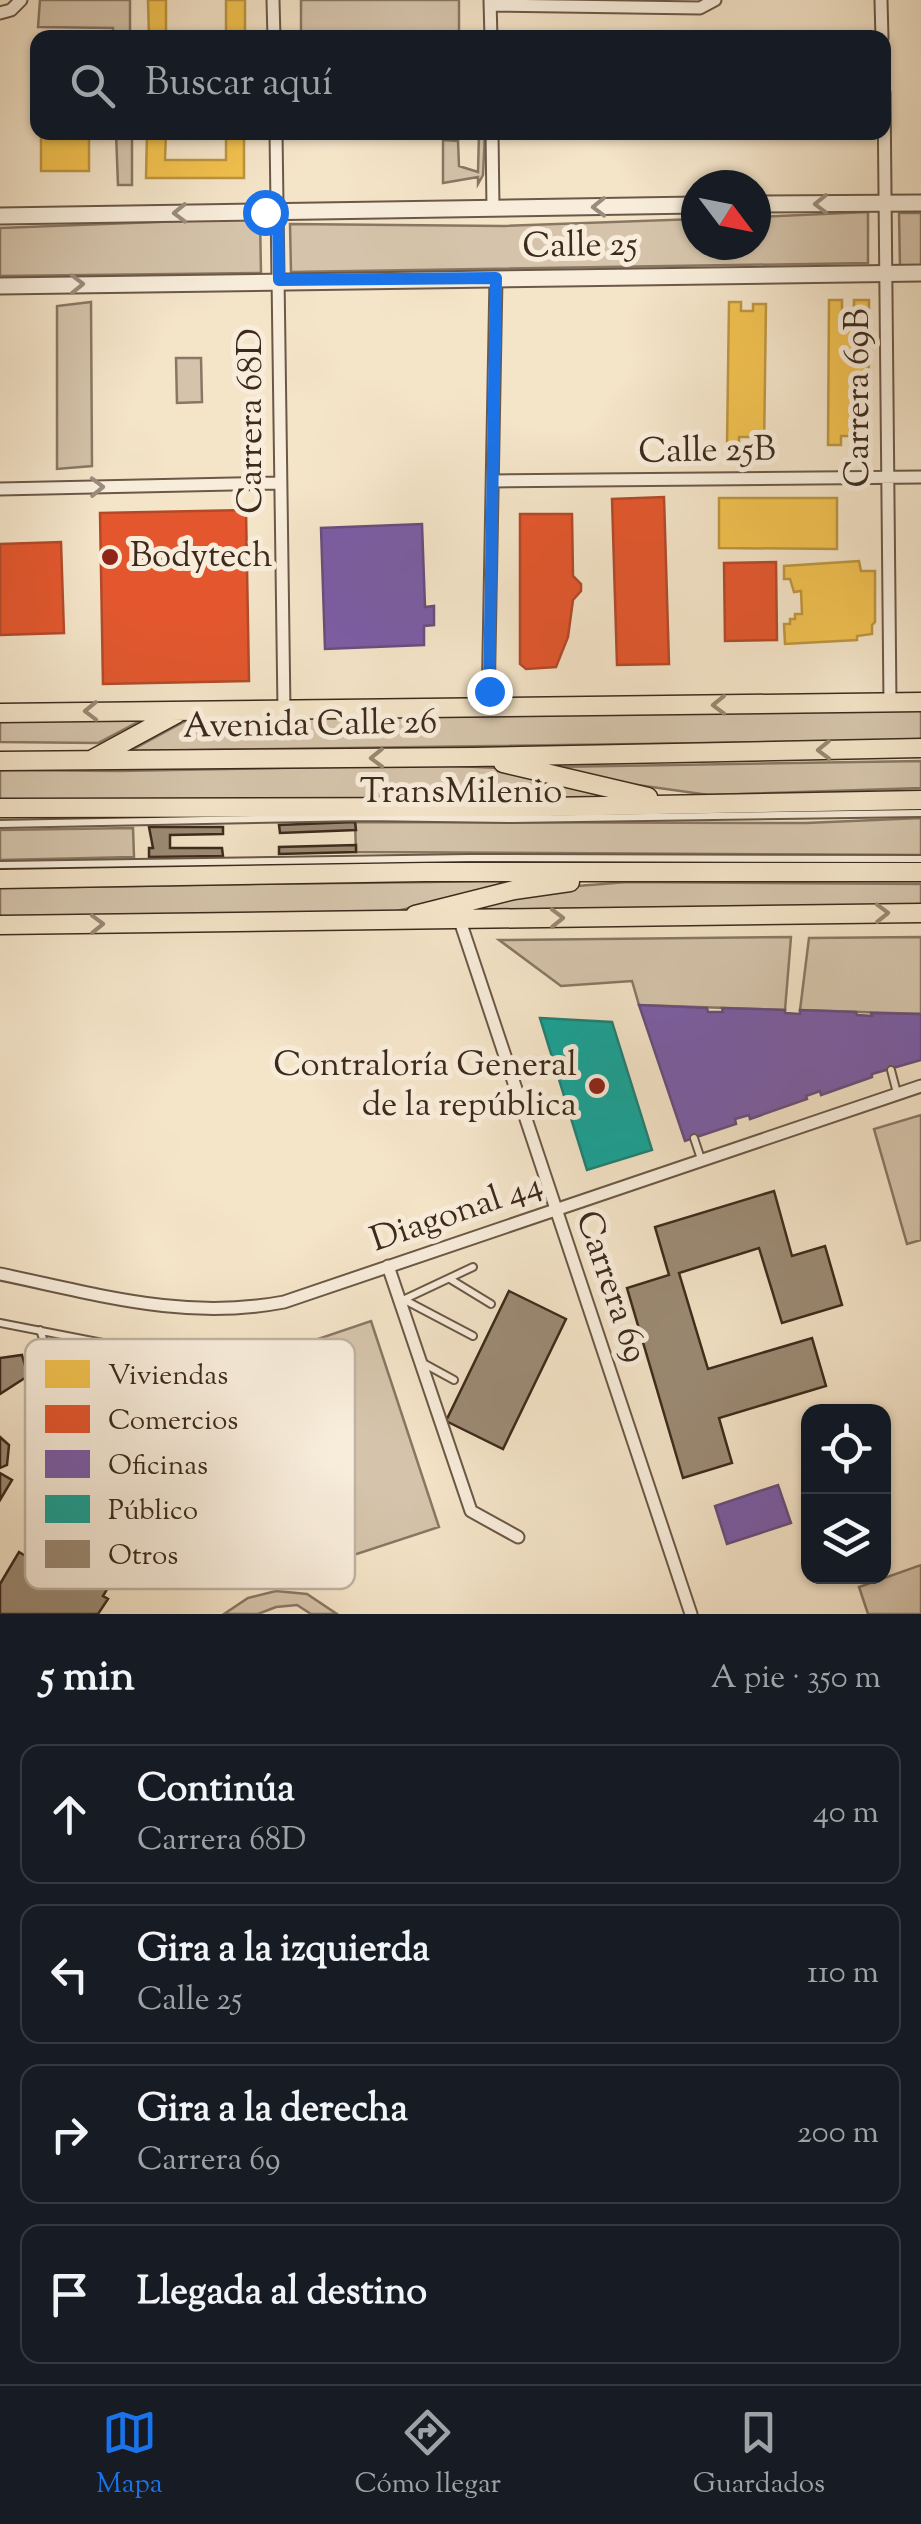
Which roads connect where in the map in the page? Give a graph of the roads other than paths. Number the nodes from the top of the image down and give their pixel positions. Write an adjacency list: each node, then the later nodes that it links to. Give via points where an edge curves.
1 (21, 0): 6 (street)
2 (274, 0): 7 (street)
3 (715, 0): 5 (street, via 700,8)
4 (881, 0): 9 (street)
5 (490, 2): 8 (street)
6 (0, 13)
7 (274, 30)
8 (491, 30)
9 (882, 30)
10 (276, 140): 18 (street, Carrera 68D)
11 (492, 140): 17 (street)
12 (885, 140): 13 (street, Carrera 69B)
13 (886, 203): 14 (street); 15 (street, one-way to 15); 20 (street, Carrera 69B)
14 (921, 203)
15 (771, 204)
16 (681, 205): 17 (street, Calle 25, one-way to 17)
17 (492, 209): 18 (street, Calle 25)
18 (278, 211): 19 (street, Calle 25, one-way to 19); 23 (street, Carrera 68D)
19 (0, 216)
20 (886, 274): 21 (street, Calle 25); 22 (street, Calle 25); 26 (street, Carrera 69B)
21 (921, 274)
22 (496, 278): 23 (street, Calle 25); 27 (street)
23 (279, 280): 24 (street, Calle 25, one-way to 23); 28 (street, Carrera 68D)
24 (0, 286)
25 (921, 477): 26 (street, Calle 25B)
26 (887, 478): 27 (street, Calle 25B); 31 (street, Carrera 69B)
27 (492, 481): 32 (street)
28 (280, 483): 29 (street, one-way to 28); 33 (street, Carrera 68D)
29 (0, 489)
30 (921, 702): 31 (main road)
31 (890, 703): 32 (main road, one-way to 32)
32 (488, 708): 33 (main road)
33 (284, 710): 34 (main road)
34 (182, 711): 35 (main road, one-way to 35); 39 (main road)
35 (0, 712)
36 (921, 748): 37 (main road, Avenida Calle 26, one-way to 37)
37 (474, 757): 39 (main road, Avenida Calle 26, one-way to 39); 41 (main road)
38 (0, 761): 39 (main road, Avenida Calle 26)
39 (88, 761)
40 (921, 800): 41 (main road)
41 (708, 804): 42 (main road)
42 (0, 808)
43 (921, 813): 44 (lane, TransMilenio)
44 (0, 824)
45 (921, 859): 46 (lane, TransMilenio)
46 (0, 865)
47 (921, 872): 48 (main road)
48 (640, 873): 49 (main road); 52 (main road, via 514,890)
49 (0, 879)
50 (921, 912): 51 (main road, one-way to 50)
51 (460, 920): 52 (main road); 59 (street, Carrera 69)
52 (389, 922): 53 (main road, one-way to 52)
53 (0, 925)
54 (890, 1070): 56 (lane)
55 (921, 1086): 56 (street, Diagonal 44)
56 (897, 1094): 58 (street, Diagonal 44)
57 (694, 1138): 58 (lane)
58 (701, 1160): 59 (street, Diagonal 44)
59 (554, 1209): 60 (street, Diagonal 44); 74 (street, Carrera 69)
60 (388, 1266): 62 (street, Diagonal 44, via 284,1302 210,1311); 64 (street)
61 (473, 1267): 63 (lane)
62 (0, 1274)
63 (449, 1278): 64 (lane); 65 (lane)
64 (401, 1298): 68 (lane); 71 (street)
65 (490, 1304)
66 (0, 1323): 67 (lane)
67 (40, 1330): 69 (lane); 70 (lane)
68 (473, 1336)
69 (43, 1339)
70 (84, 1339)
71 (420, 1361): 72 (lane); 73 (street, via 470,1511)
72 (454, 1380)
73 (518, 1537)
74 (690, 1614)

